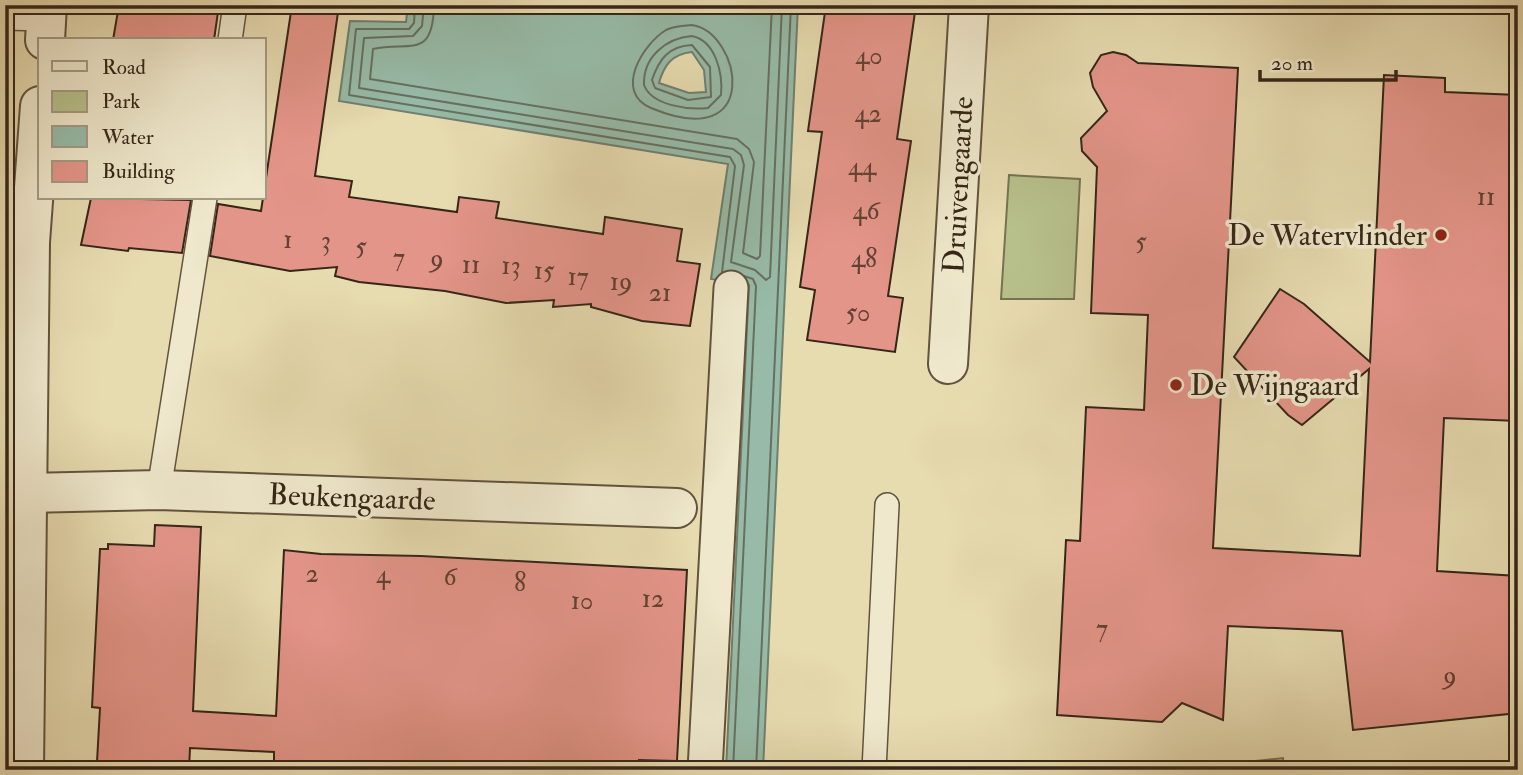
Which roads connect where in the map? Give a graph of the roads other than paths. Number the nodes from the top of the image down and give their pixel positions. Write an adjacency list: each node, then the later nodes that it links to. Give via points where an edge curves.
1 (235, 5): 5 (lane)
2 (969, 5): 9 (street, Druivengaarde)
3 (5, 18): 4 (lane)
4 (46, 22)
5 (230, 38)
6 (38, 133): 11 (street, via 30,242)
7 (205, 200): 10 (lane)
8 (731, 288): 15 (street)
9 (948, 364)
10 (159, 490): 11 (street, Beukengaarde); 13 (street, Beukengaarde)
11 (27, 493): 14 (street)
12 (887, 505): 16 (lane)
13 (677, 508)
14 (24, 770)
15 (705, 770)
16 (874, 770)

